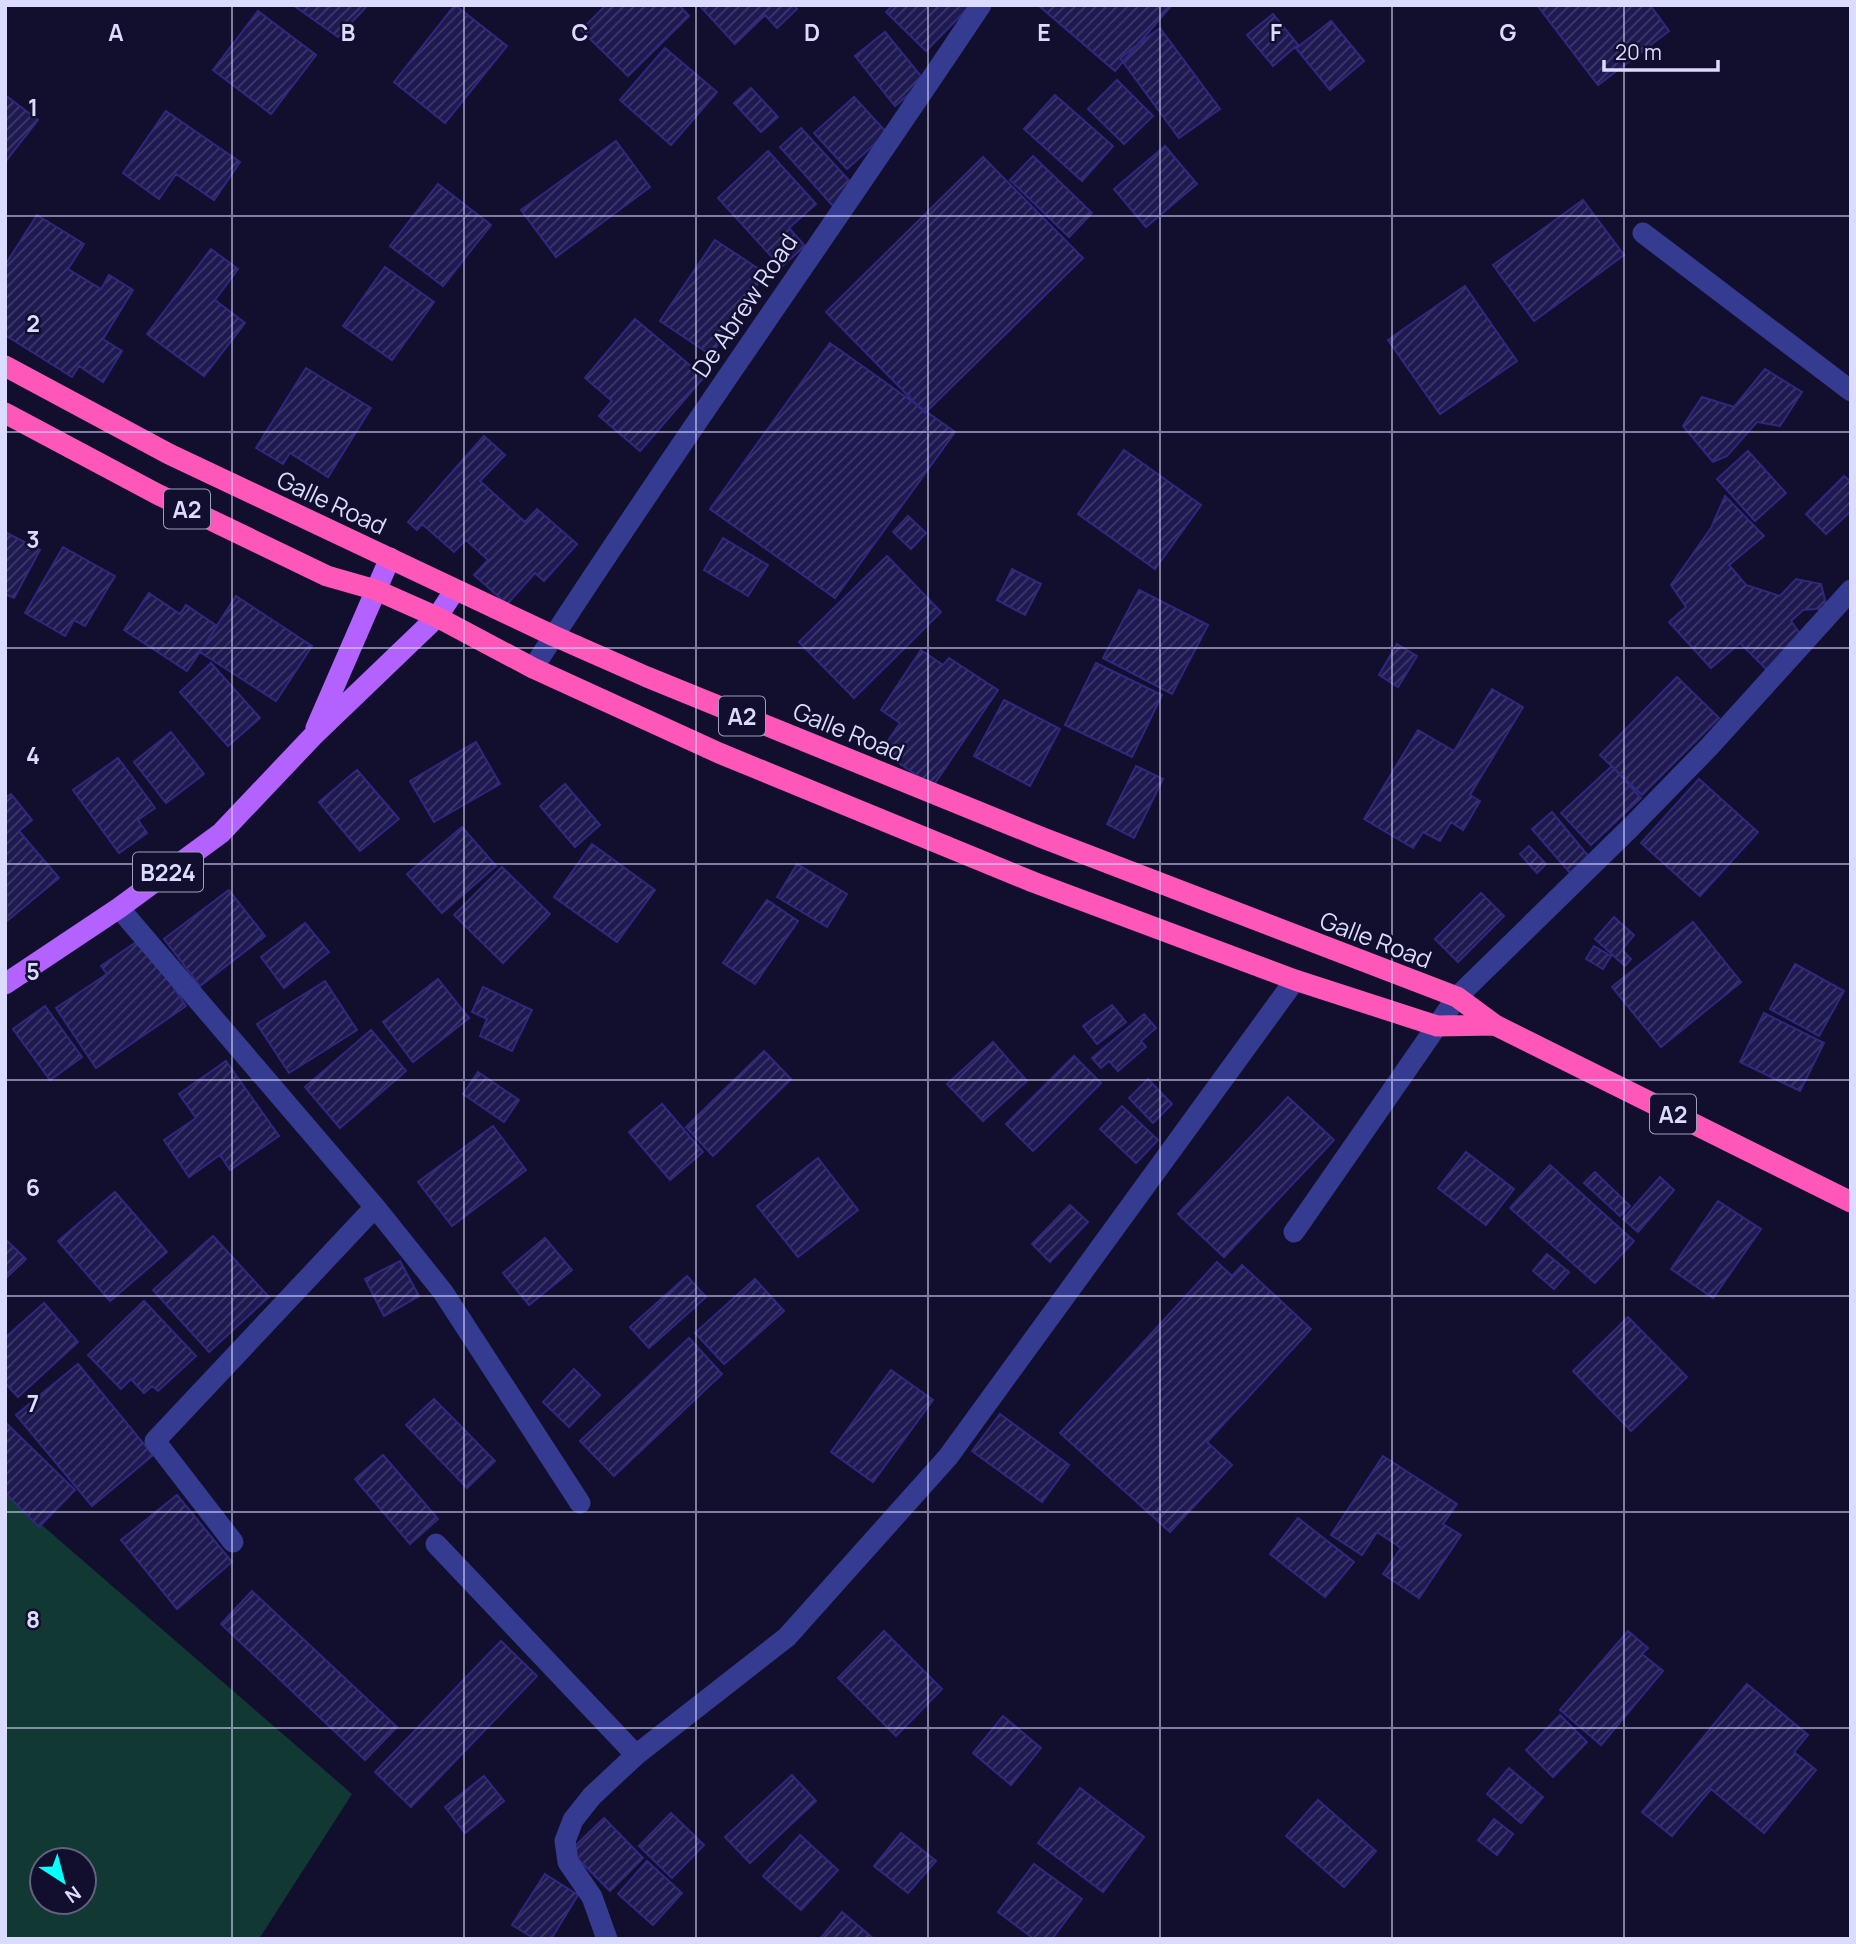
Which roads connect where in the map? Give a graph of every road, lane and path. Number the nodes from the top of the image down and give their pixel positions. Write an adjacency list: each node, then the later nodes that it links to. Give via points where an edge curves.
1 (981, 5): 11 (street, De Abrew Road)
2 (1643, 233): 4 (street)
3 (5, 366): 6 (highway, Galle Road / A2, via 169,454)
4 (1851, 391)
5 (5, 413): 7 (highway, Galle Road / A2, via 157,494 327,576)
6 (390, 558): 7 (main road); 8 (highway, Galle Road / A2)
7 (376, 590): 10 (highway, Galle Road / A2); 13 (main road, B224)
8 (455, 590): 10 (main road); 11 (highway, Galle Road / A2)
9 (1851, 590): 17 (street, via 1632,827)
10 (437, 617): 12 (highway, Galle Road / A2); 13 (main road, B224)
11 (554, 636): 12 (street, De Abrew Road); 17 (highway, Galle Road / A2, via 1043,838)
12 (533, 668): 15 (highway, Galle Road / A2, via 719,753 1021,877)
13 (313, 736): 14 (main road, B224, via 221,833)
14 (119, 908): 16 (main road, B224); 21 (street)
15 (1295, 980): 19 (highway, Galle Road / A2); 26 (street, via 948,1457 787,1637)
16 (5, 984)
17 (1457, 998): 18 (highway, Galle Road / A2); 19 (street)
18 (1495, 1025): 19 (highway, Galle Road / A2); 20 (highway, Galle Road / A2)
19 (1437, 1026): 22 (street)
20 (1851, 1202)
21 (375, 1207): 23 (street, via 443,1292); 24 (street, via 155,1441)
22 (1294, 1232)
23 (580, 1503)
24 (233, 1542)
25 (436, 1544): 26 (street)
26 (636, 1755): 27 (street, via 592,1796 573,1820 565,1841 568,1863 592,1897)
27 (607, 1939)

